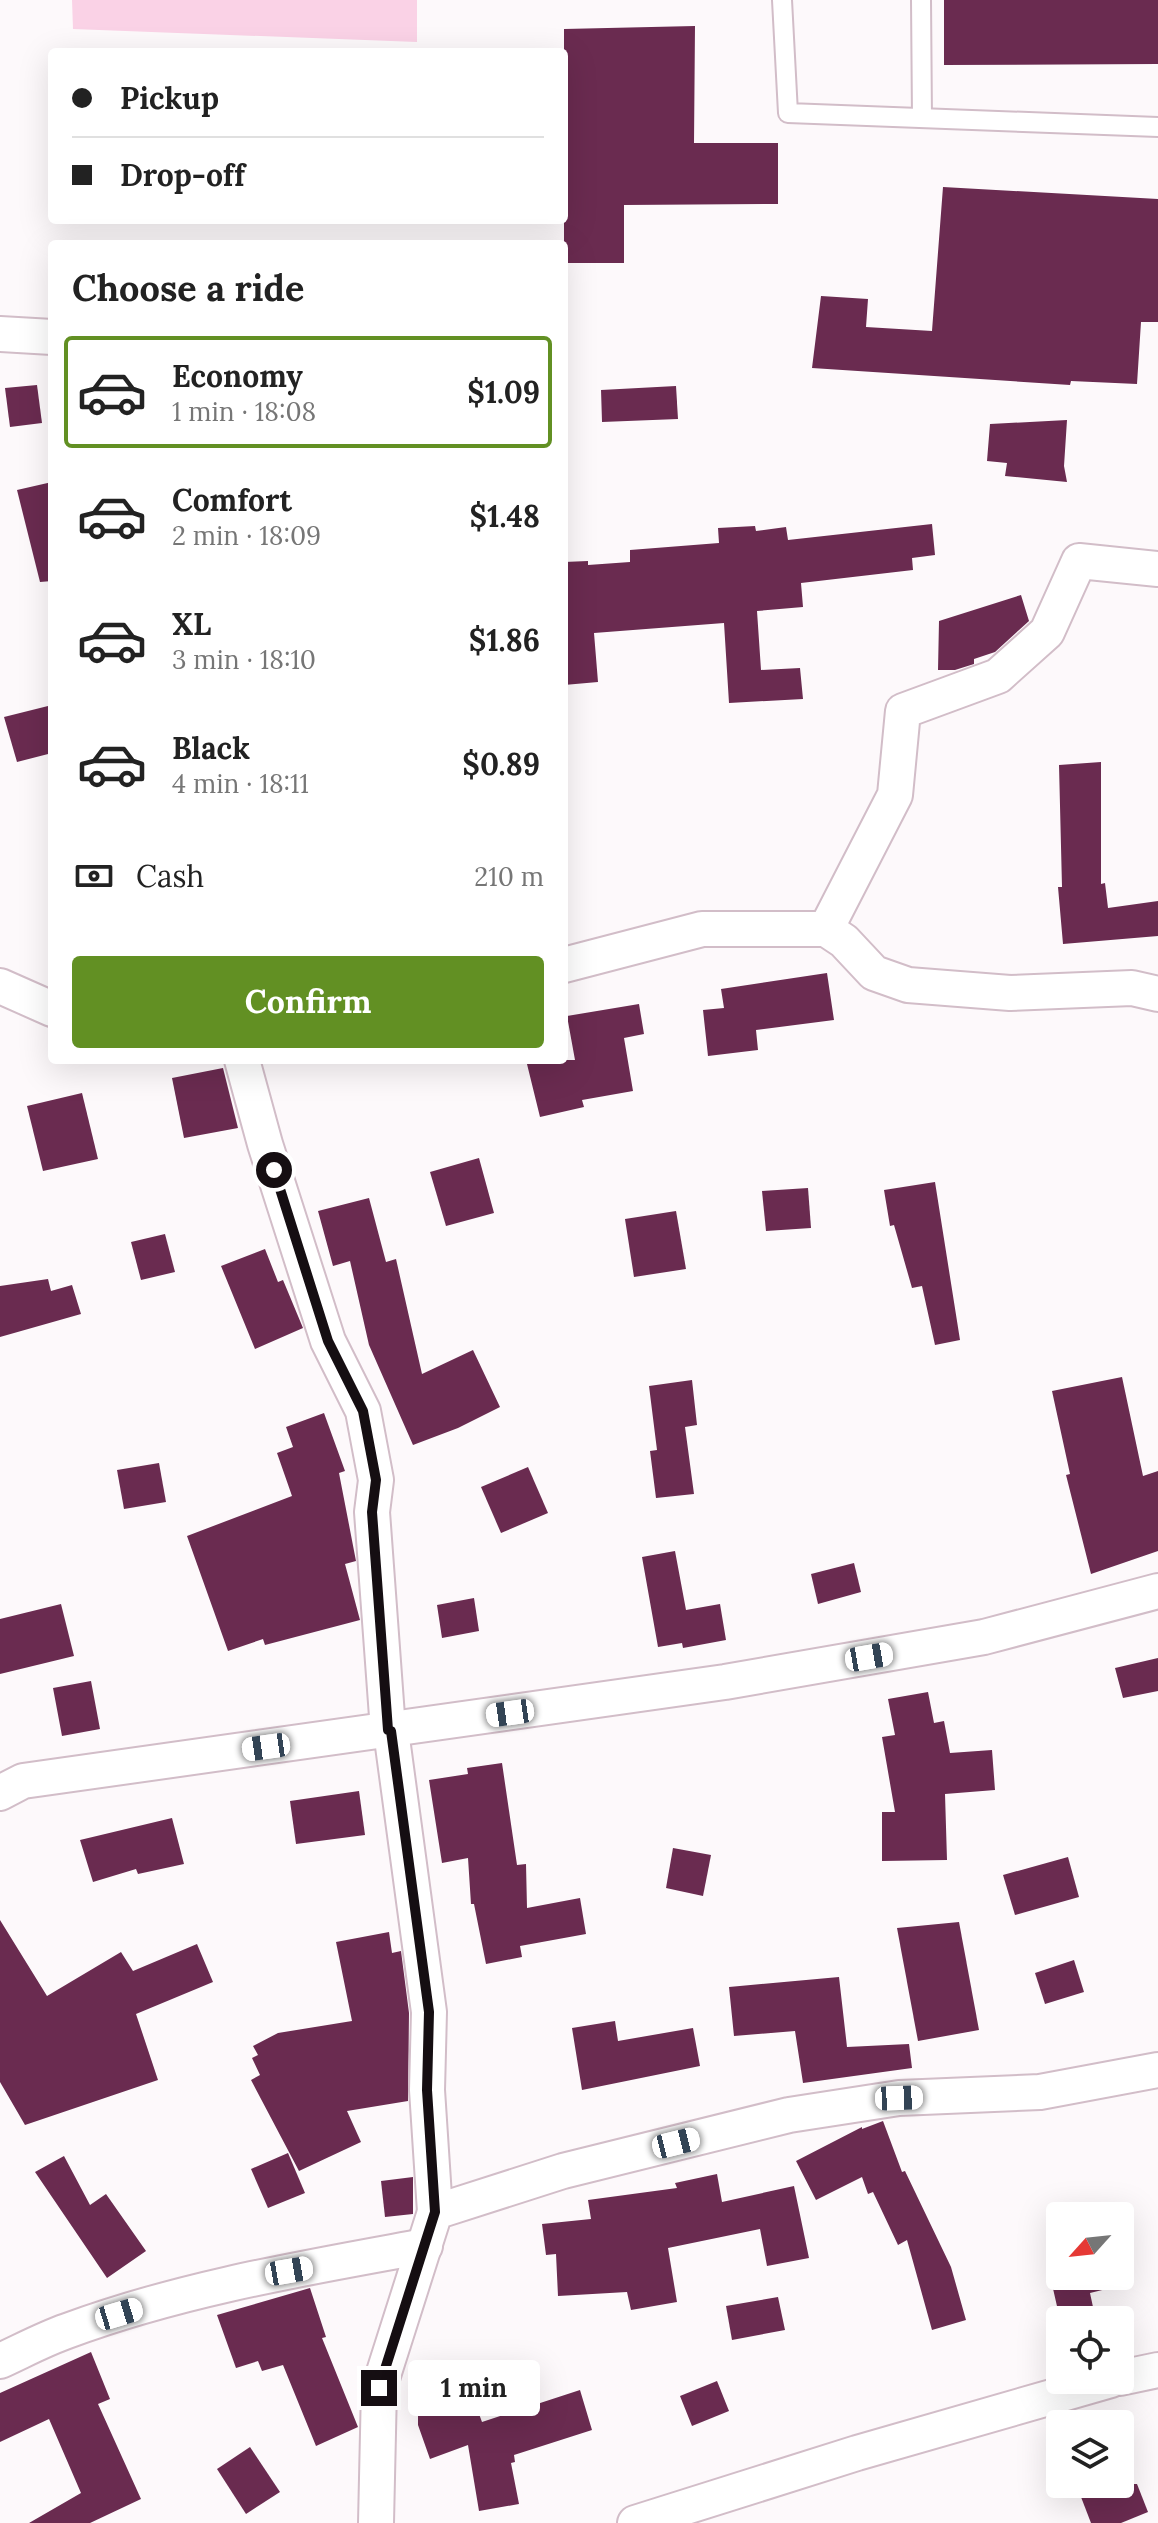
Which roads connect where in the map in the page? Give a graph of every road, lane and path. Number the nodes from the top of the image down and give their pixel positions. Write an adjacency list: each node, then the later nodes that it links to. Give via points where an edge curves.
1 (782, 0): 3 (lane, via 788,113)
2 (921, 0): 3 (lane)
3 (922, 118): 4 (lane)
4 (1158, 127)
5 (0, 334): 6 (street)
6 (48, 337)
7 (1158, 569): 8 (street, via 1079,561 1047,632 998,676 903,711 895,795)
8 (826, 929): 9 (street, via 702,929); 11 (street, via 874,973 908,985 1010,993 1132,988)
9 (568, 964)
10 (0, 986): 12 (street)
11 (1158, 994)
12 (48, 1007)
13 (243, 1064): 15 (street, via 328,1341 363,1411 376,1480 372,1512)
14 (1158, 1591): 15 (street, via 984,1637 725,1682)
15 (388, 1730): 16 (street, via 23,1781); 18 (street, via 429,2012 427,2090)
16 (0, 1793)
17 (1158, 2070): 18 (street, via 1040,2092 899,2098 789,2115 563,2171)
18 (435, 2212): 19 (street)
19 (425, 2246): 20 (street, via 262,2276 145,2306 66,2331); 24 (street, via 379,2388)
20 (0, 2361)
21 (1158, 2370): 22 (street)
22 (1134, 2375)
23 (1062, 2394): 25 (street)
24 (376, 2523)
25 (635, 2523)

